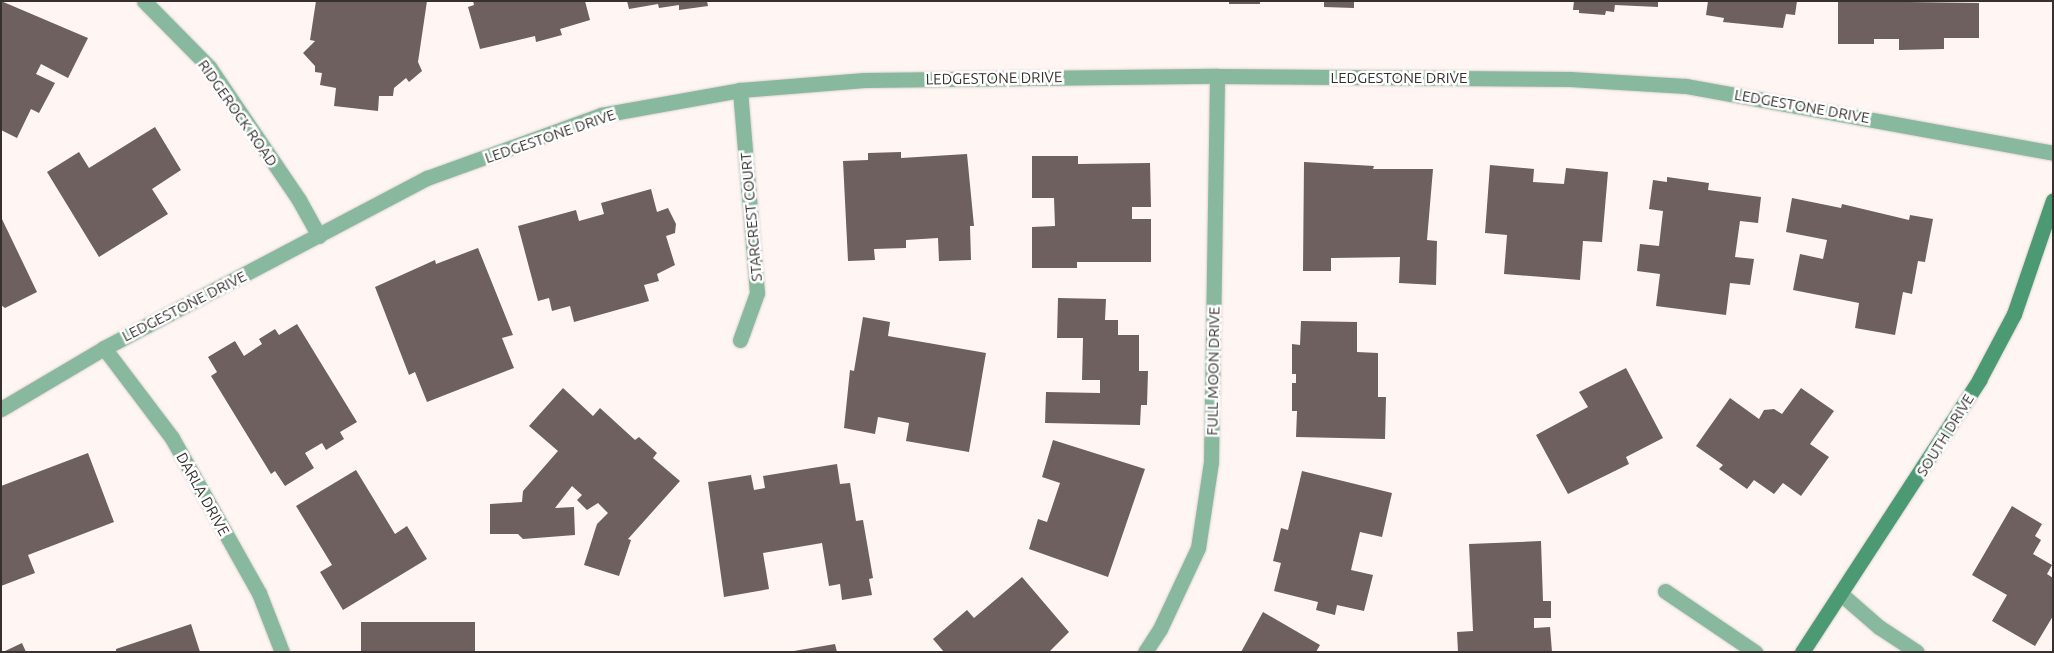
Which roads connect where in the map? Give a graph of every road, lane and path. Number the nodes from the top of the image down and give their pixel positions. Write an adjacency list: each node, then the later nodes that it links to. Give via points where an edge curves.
1 (144, 1): 6 (street, RIDGEROCK ROAD, via 209,67 299,200)
2 (1217, 76): 3 (street, LEDGESTONE DRIVE, via 865,80); 4 (street, LEDGESTONE DRIVE, via 1570,79 1686,86); 13 (street, FULL MOON DRIVE, via 1211,462 1198,548 1160,629)
3 (740, 90): 6 (street, LEDGESTONE DRIVE, via 601,116 427,178); 7 (street, STARCREST COURT, via 757,293)
4 (2053, 153)
5 (2053, 200): 11 (street, SOUTH DRIVE, via 2014,314 1979,380)
6 (319, 236): 8 (street, LEDGESTONE DRIVE)
7 (740, 340)
8 (104, 348): 9 (street, LEDGESTONE DRIVE); 12 (street, DARLA DRIVE, via 172,438 259,593)
9 (1, 409)
10 (1665, 590): 14 (street)
11 (1841, 594): 15 (street, SOUTH DRIVE); 16 (street, via 1879,627)
12 (282, 652)
13 (1145, 652)
14 (1756, 652)
15 (1802, 652)
16 (1917, 652)

